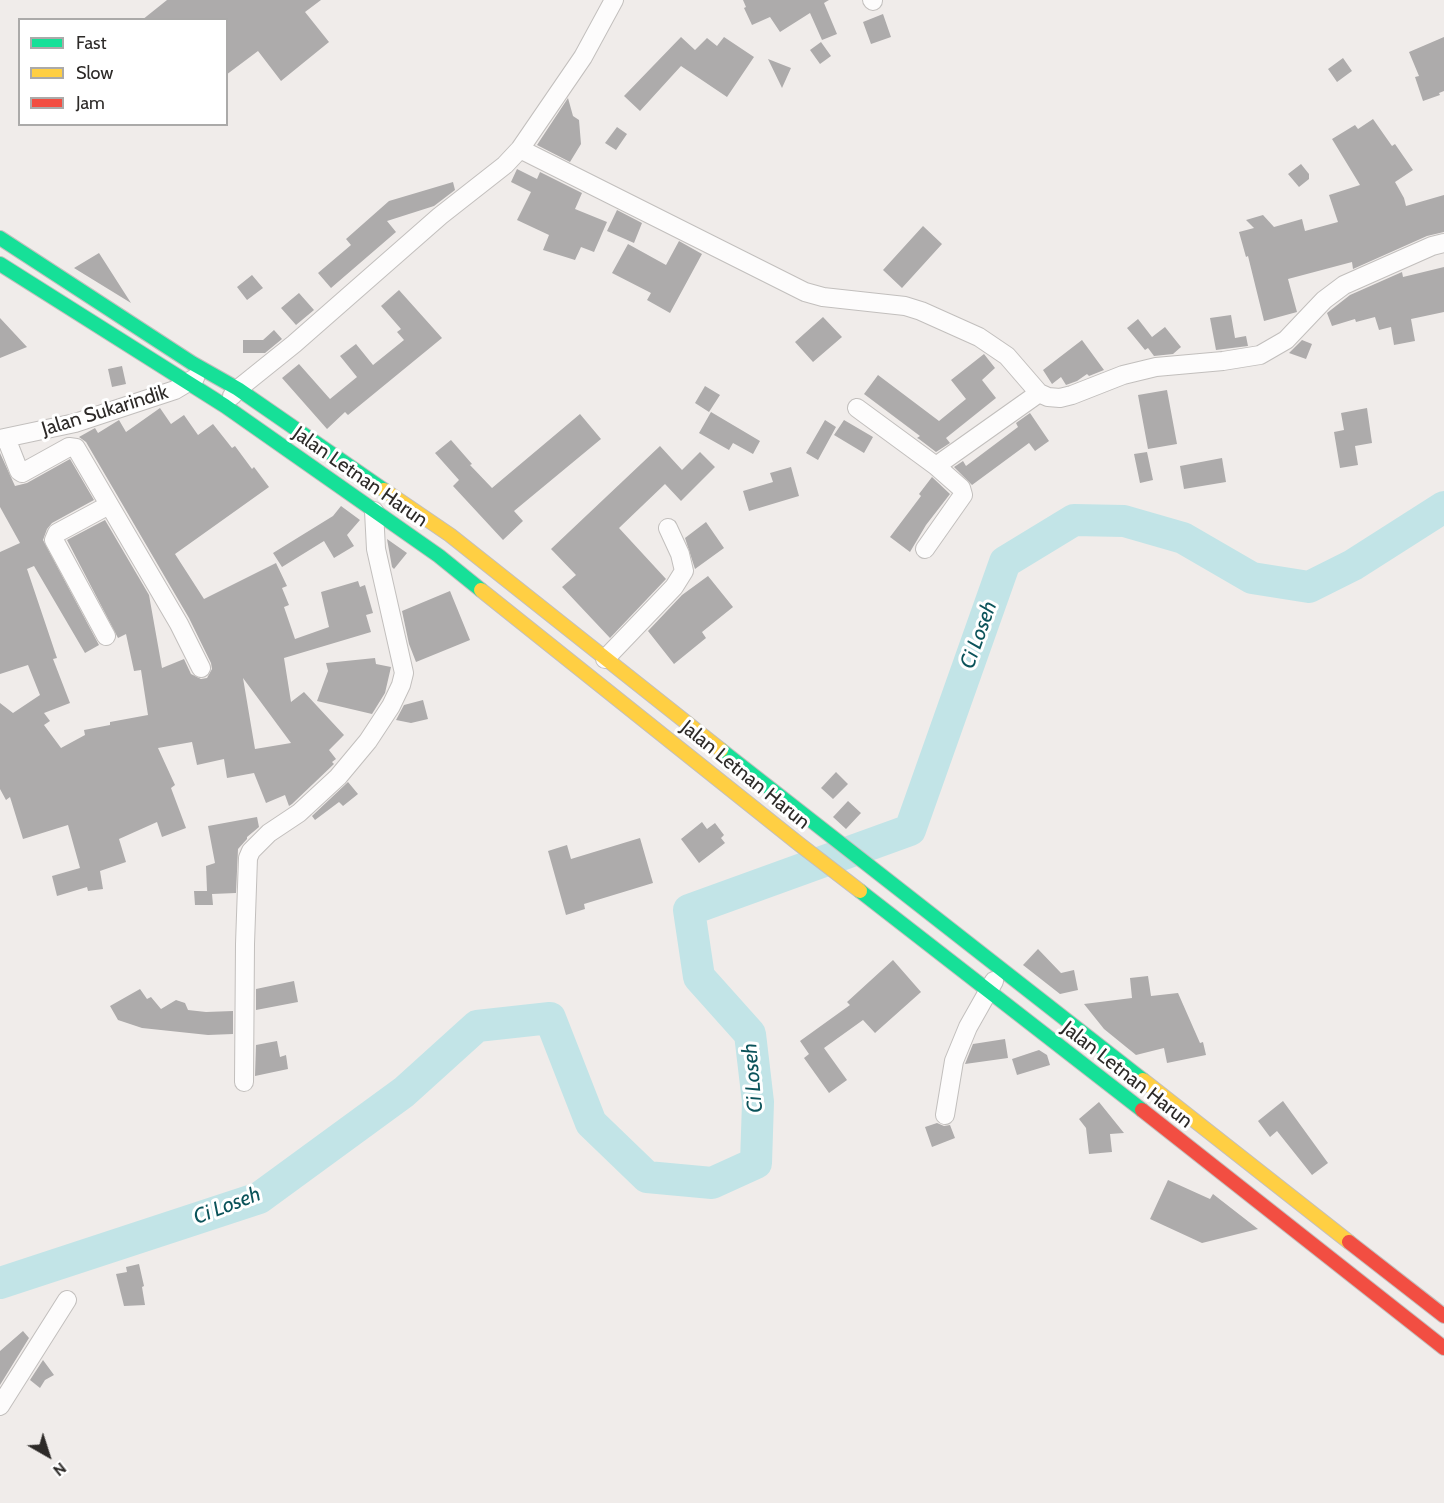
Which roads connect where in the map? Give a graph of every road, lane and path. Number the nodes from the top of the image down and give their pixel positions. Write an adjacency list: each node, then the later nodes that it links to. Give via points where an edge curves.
1 (614, 0): 2 (street, via 583,57)
2 (520, 149): 8 (street); 9 (street, via 805,292 905,306 979,337 1007,356)
3 (0, 238): 6 (main road, Jalan Letnan Harun)
4 (1444, 243): 9 (street, via 1344,285 1286,340 1260,355 1140,370 1060,398)
5 (0, 264): 7 (main road, Jalan Letnan Harun)
6 (205, 370): 7 (street, Jalan Sukarindik); 8 (main road, Jalan Letnan Harun)
7 (188, 383): 10 (main road, Jalan Letnan Harun); 12 (street, Jalan Sukarindik, via 75,423)
8 (238, 389): 10 (street); 19 (main road, Jalan Letnan Harun, via 450,535)
9 (1039, 393): 13 (street)
10 (225, 406): 15 (main road, Jalan Letnan Harun)
11 (857, 408): 13 (street)
12 (3, 439): 14 (street, via 22,473 69,447 76,448)
13 (936, 466): 17 (street, via 961,488 963,495)
14 (109, 505): 18 (street, via 57,533 54,540); 20 (street)
15 (374, 511): 22 (main road, Jalan Letnan Harun, via 439,556 799,844); 23 (street, via 376,549 404,673 391,705 338,777 250,851)
16 (668, 528): 19 (street, via 684,571 674,587)
17 (925, 549)
18 (106, 636)
19 (606, 659): 21 (main road, Jalan Letnan Harun)
20 (201, 668)
21 (1002, 969): 22 (street); 26 (main road, Jalan Letnan Harun)
22 (988, 989): 24 (street, via 954,1061); 27 (main road, Jalan Letnan Harun)
23 (244, 1082)
24 (945, 1115)
25 (67, 1300): 28 (street)
26 (1444, 1316)
27 (1442, 1343)
28 (2, 1403)

